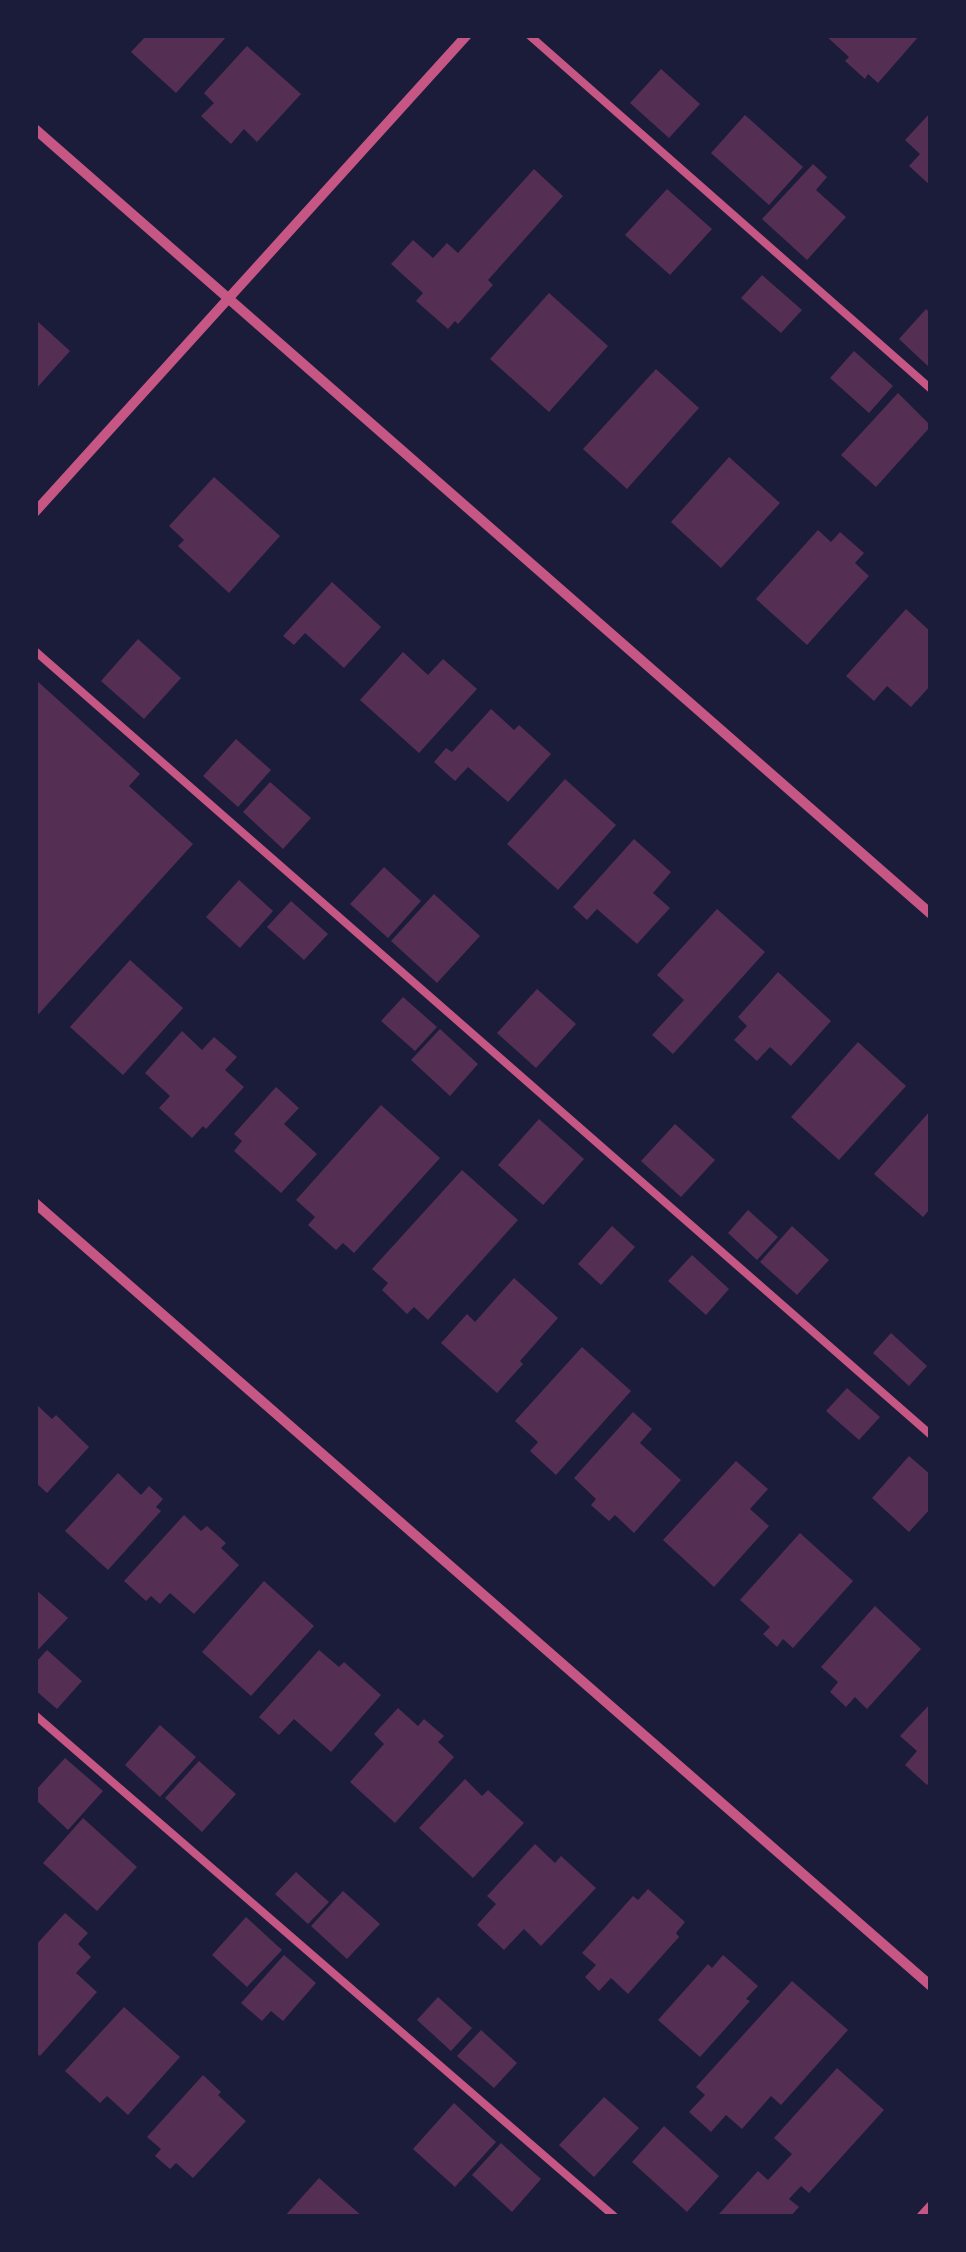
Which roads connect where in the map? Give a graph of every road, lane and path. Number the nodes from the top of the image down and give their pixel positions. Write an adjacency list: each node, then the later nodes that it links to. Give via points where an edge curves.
1 (467, 35): 4 (street)
2 (529, 35): 5 (lane)
3 (35, 129): 4 (street)
4 (228, 298): 6 (street); 8 (street)
5 (931, 389)
6 (35, 512)
7 (35, 651): 10 (lane)
8 (931, 914)
9 (35, 1203): 12 (street)
10 (931, 1434)
11 (35, 1715): 14 (lane)
12 (931, 1986)
13 (931, 2206): 15 (street)
14 (615, 2217)
15 (921, 2217)

